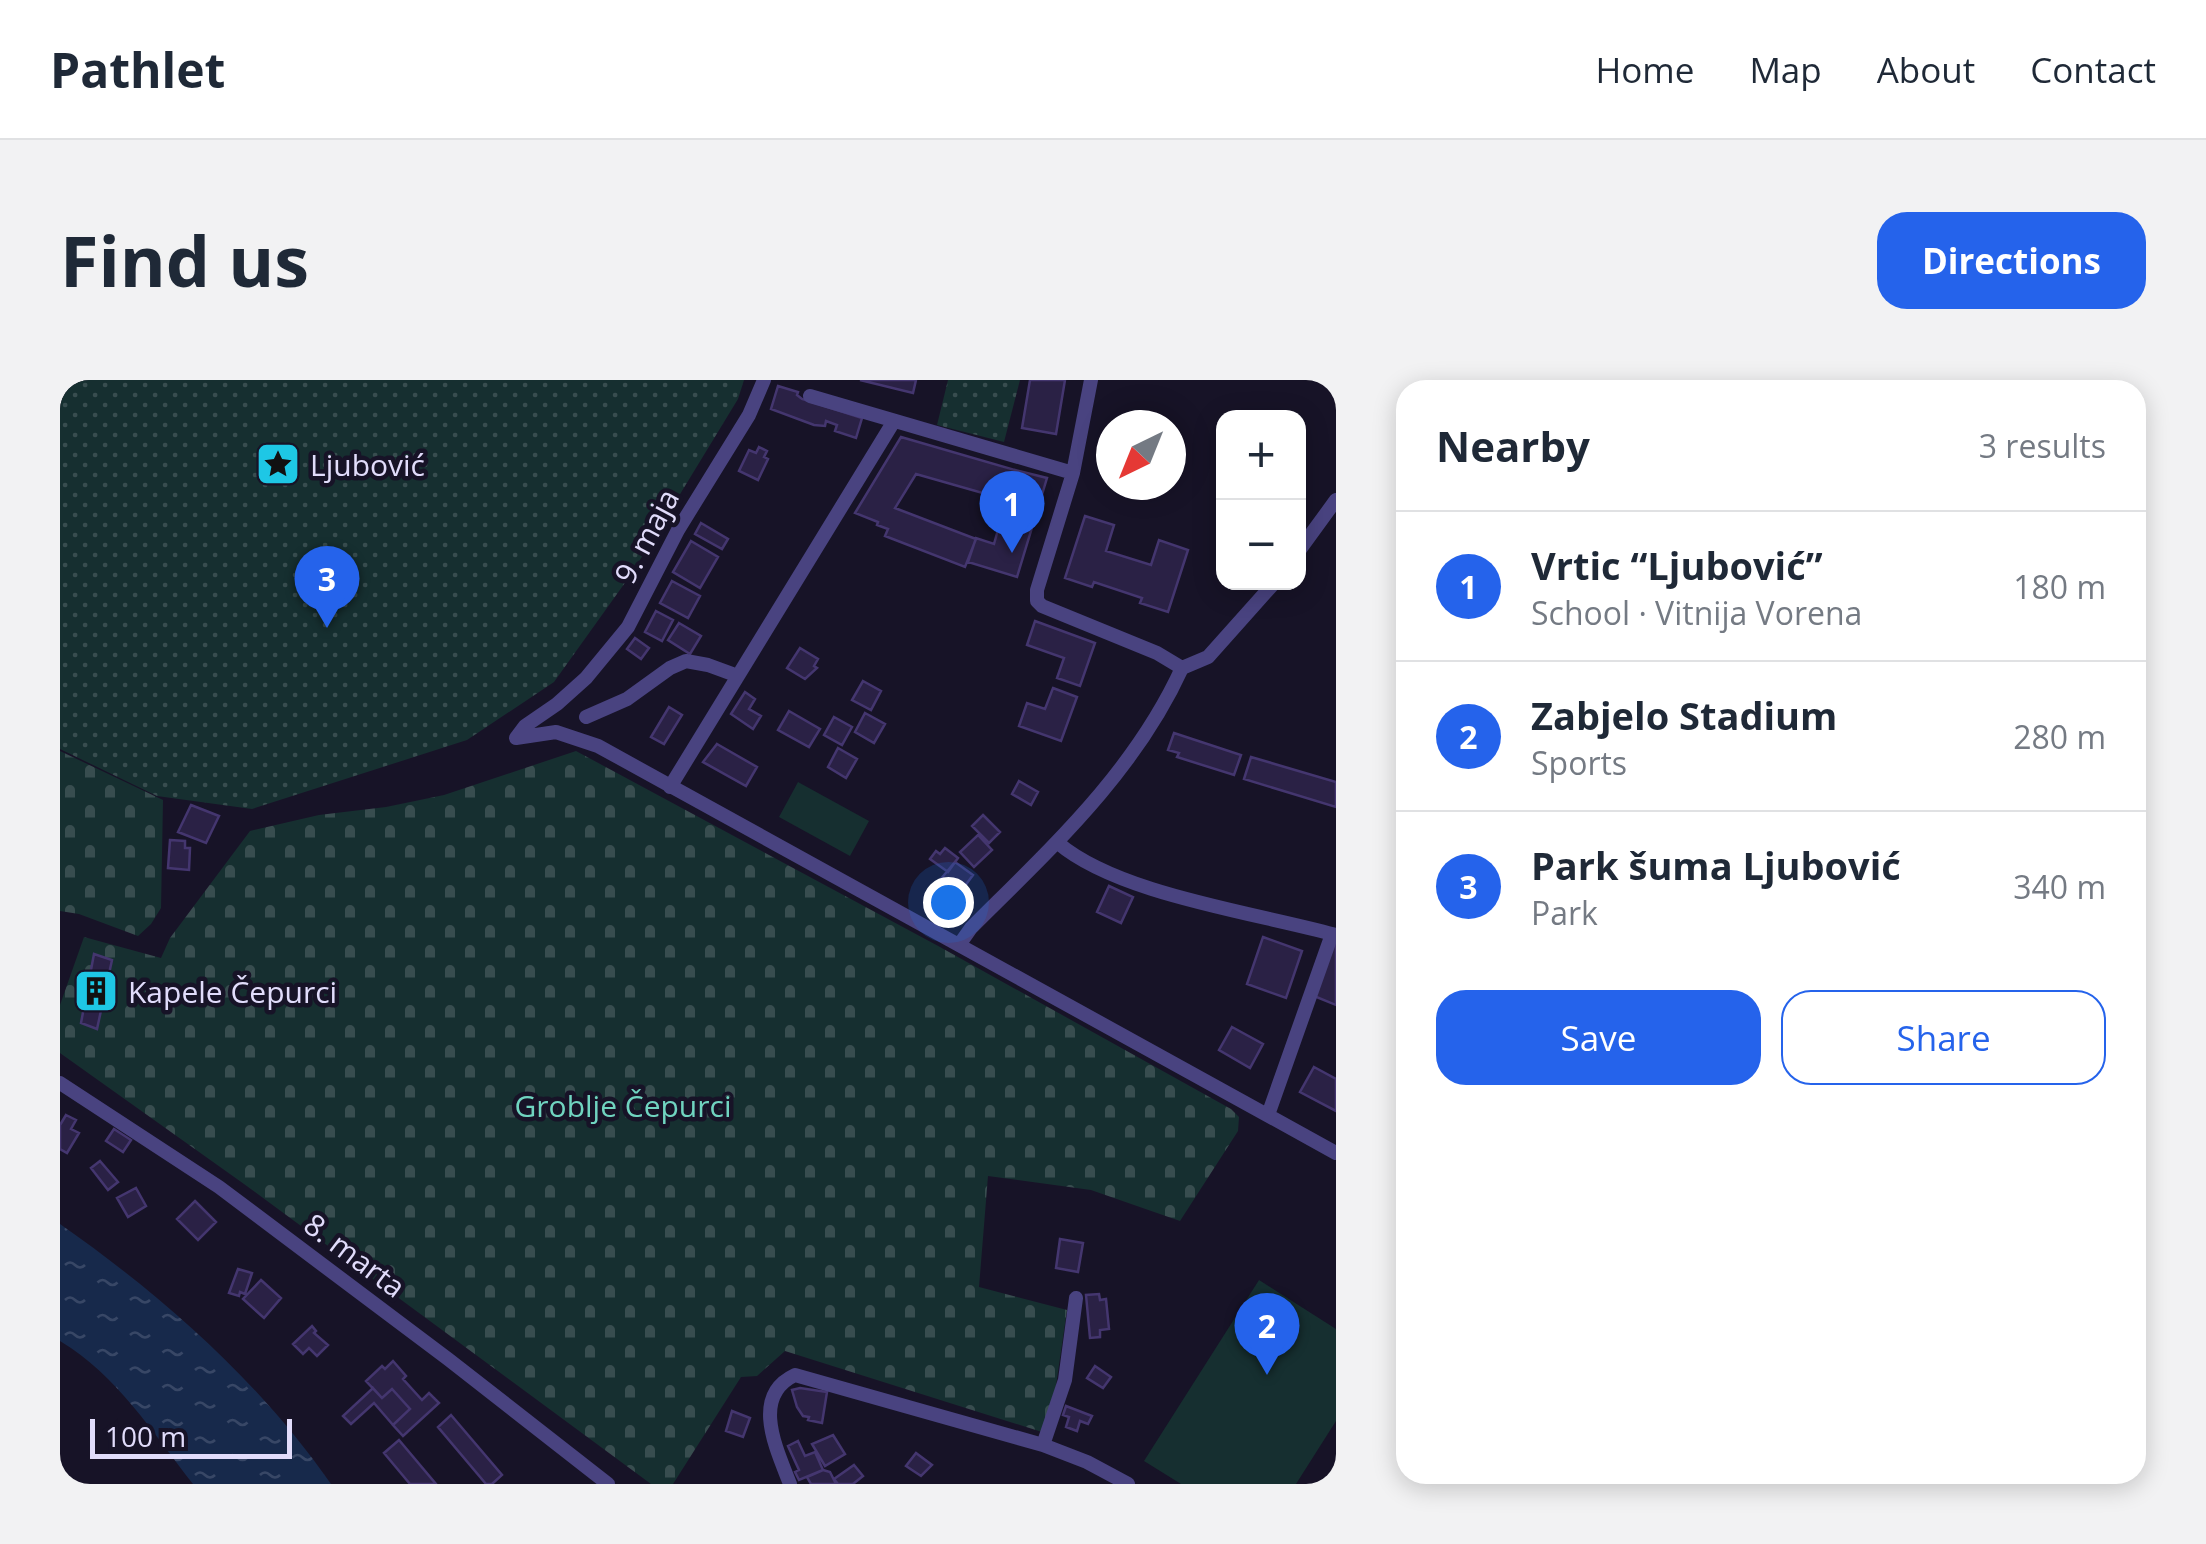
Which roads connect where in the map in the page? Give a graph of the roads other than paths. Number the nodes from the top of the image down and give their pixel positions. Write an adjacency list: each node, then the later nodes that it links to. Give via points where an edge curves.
1 (764, 380): 11 (street, 9. maja, via 628,627)
2 (1091, 380): 5 (street)
3 (810, 396): 4 (street)
4 (894, 422): 5 (street); 10 (street)
5 (1073, 473): 9 (street, via 1037,600)
6 (1336, 500): 7 (street)
7 (1306, 541)
8 (1269, 590): 9 (street, via 1208,658)
9 (1182, 668): 15 (street, via 1156,722)
10 (738, 676): 12 (street, via 686,662); 14 (street)
11 (558, 704): 13 (street); 13 (street, 9. maja, via 516,738)
12 (586, 717)
13 (571, 735): 14 (street)
14 (670, 787): 17 (street)
15 (1058, 844): 16 (street, via 1164,892); 17 (street)
16 (1334, 934): 19 (street)
17 (959, 945): 19 (street)
18 (60, 1083): 23 (street, 8. marta, via 219,1188)
19 (1268, 1115): 20 (street)
20 (1336, 1153)
21 (1076, 1298): 22 (street, via 1065,1380)
22 (1044, 1445): 24 (street, via 795,1376 772,1393 770,1405 772,1437); 25 (street)
23 (600, 1482)
24 (790, 1484)
25 (1128, 1484)

